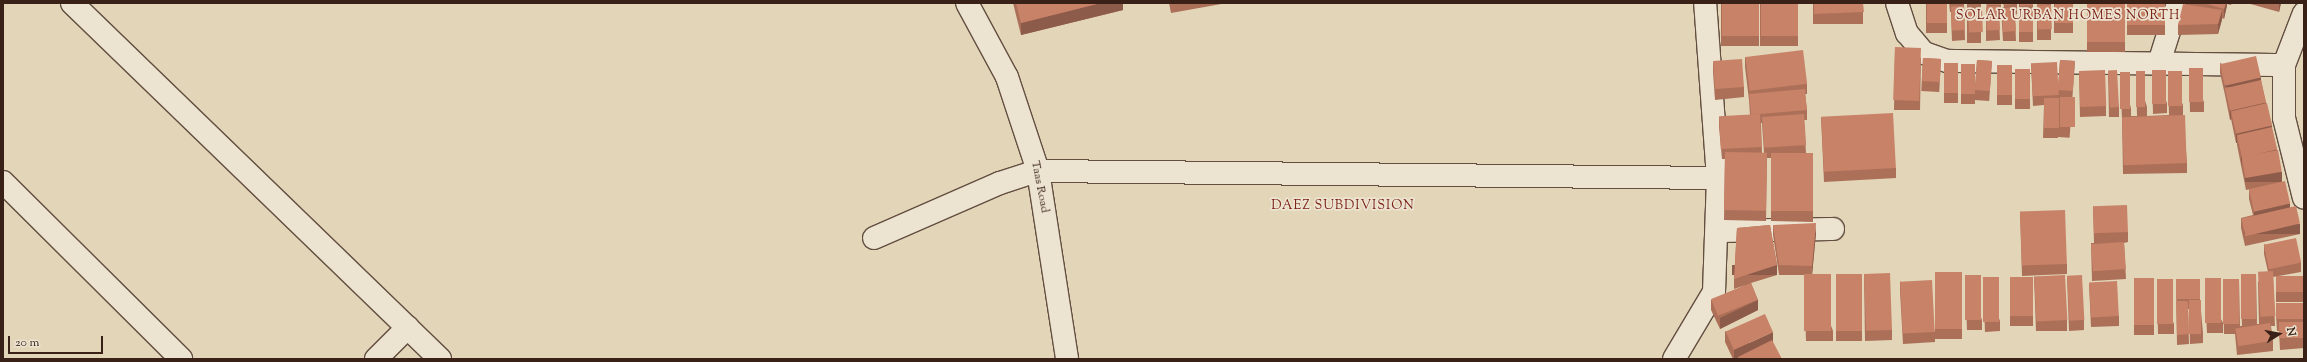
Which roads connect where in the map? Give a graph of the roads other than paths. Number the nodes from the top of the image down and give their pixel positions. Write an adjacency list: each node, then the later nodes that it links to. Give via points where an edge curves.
1 (72, 3): 16 (street)
2 (967, 3): 9 (street, Taas Road, via 1007,77)
3 (1705, 3): 10 (street)
4 (1897, 3): 7 (street, via 1907,33 1924,53 1947,61)
5 (2178, 3): 7 (street)
6 (2304, 13): 8 (street)
7 (2160, 63): 8 (street)
8 (2284, 65): 12 (street, via 2284,118)
9 (1038, 171): 10 (street); 15 (street, via 1000,183); 20 (street, Taas Road)
10 (1718, 178): 14 (street)
11 (3, 182): 17 (street)
12 (2304, 198)
13 (1833, 228): 14 (street)
14 (1717, 231): 21 (street, via 1714,292)
15 (874, 238)
16 (408, 327): 18 (street); 19 (street)
17 (181, 359)
18 (376, 359)
19 (440, 359)
20 (1067, 359)
21 (1674, 359)

